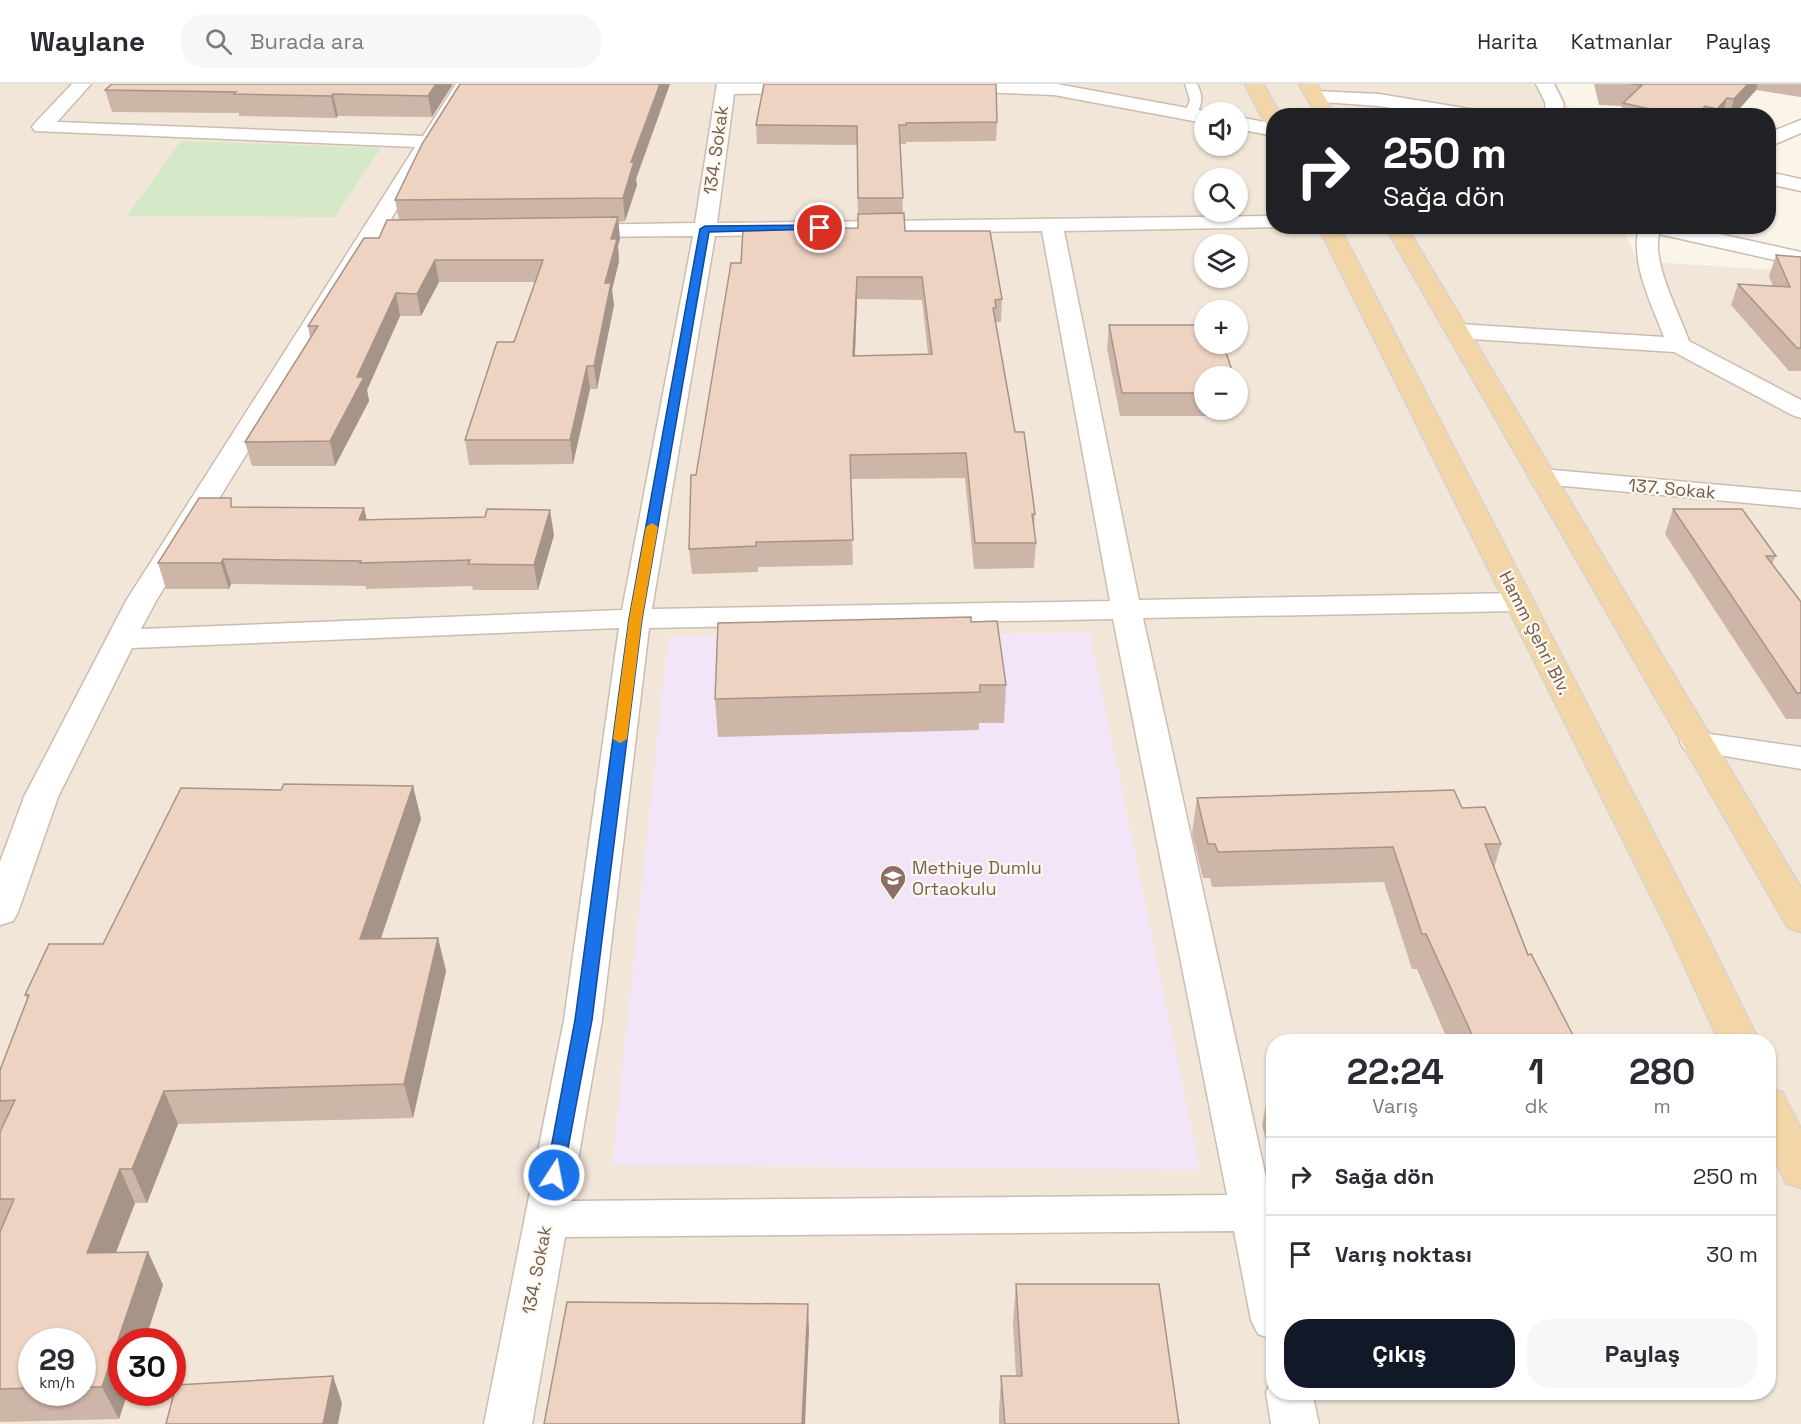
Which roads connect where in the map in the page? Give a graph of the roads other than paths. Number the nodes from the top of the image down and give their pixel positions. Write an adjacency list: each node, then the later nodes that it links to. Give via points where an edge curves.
1 (82, 84): 20 (street, via 42,127)
2 (465, 84): 20 (street)
3 (1191, 84): 10 (lane)
4 (1254, 84): 11 (main road)
5 (1545, 84): 14 (street)
6 (725, 86): 8 (street); 25 (street, 134. Sokak)
7 (932, 86): 15 (street, via 1054,89)
8 (828, 87)
9 (1312, 90): 12 (main road); 13 (street)
10 (1197, 102)
11 (1267, 108)
12 (1322, 108)
13 (1428, 108)
14 (1555, 108)
15 (1194, 115)
16 (1248, 125): 18 (street)
17 (1801, 126): 19 (street)
18 (1266, 128)
19 (1776, 137)
20 (428, 142): 40 (street, via 382,233 141,601)
21 (1776, 180): 22 (street)
22 (1801, 185)
23 (1266, 222): 24 (street)
24 (1052, 225): 25 (street); 38 (street)
25 (705, 229): 26 (street); 39 (street, 134. Sokak)
26 (549, 231)
27 (1332, 234): 37 (main road, Hamm Şehri Blv.)
28 (1400, 234): 32 (main road)
29 (1649, 234): 33 (street, via 1647,258)
30 (1687, 234): 31 (street)
31 (1801, 259)
32 (1458, 331): 33 (street); 35 (main road)
33 (1679, 345): 34 (street)
34 (1801, 410)
35 (1542, 477): 36 (street, 137. Sokak); 41 (main road)
36 (1801, 500)
37 (1519, 602): 38 (street); 45 (main road, Hamm Şehri Blv.)
38 (1126, 608): 39 (street); 48 (street)
39 (635, 619): 40 (street); 49 (street, 134. Sokak, via 584,1020)
40 (121, 639): 43 (street, via 41,797)
41 (1696, 742): 42 (street); 44 (main road)
42 (1801, 758)
43 (0, 912)
44 (1801, 919)
45 (1736, 1034)
46 (1776, 1119): 47 (main road)
47 (1801, 1171)
48 (1251, 1214): 49 (street); 50 (street)
49 (546, 1219): 52 (street, 134. Sokak)
50 (1266, 1283)
51 (1290, 1400): 53 (street)
52 (508, 1424)
53 (1295, 1424)

